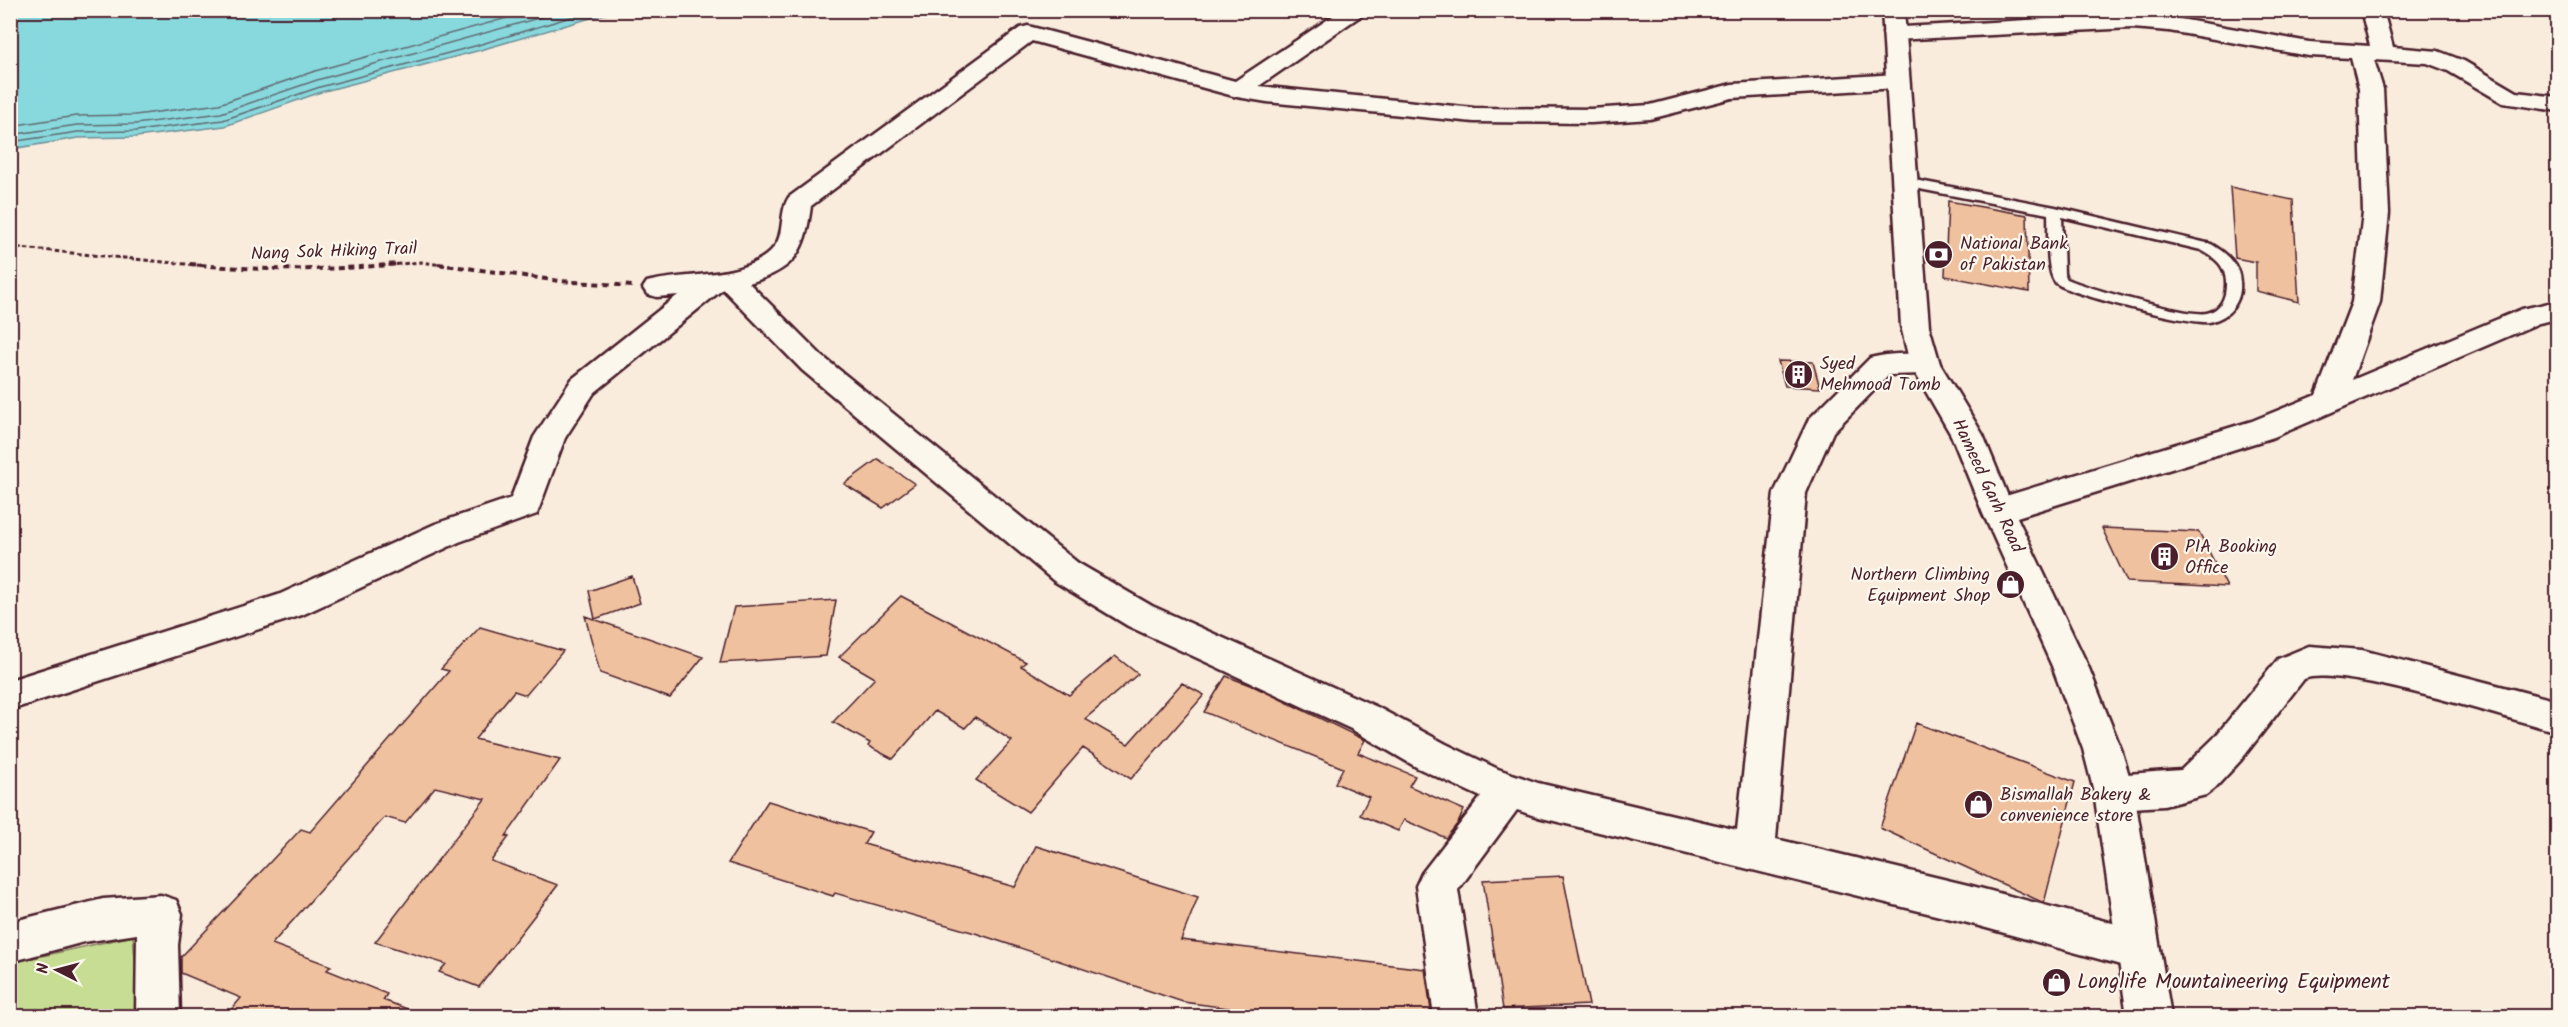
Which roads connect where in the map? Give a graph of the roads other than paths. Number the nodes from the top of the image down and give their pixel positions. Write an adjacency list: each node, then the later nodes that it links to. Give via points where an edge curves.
1 (1358, 10): 6 (main road)
2 (2372, 10): 4 (main road)
3 (1893, 22): 4 (main road, via 2132,21 2309,49); 5 (main road, Hameed Garh Road)
4 (2371, 52): 7 (main road, via 2430,56 2456,66 2511,98); 14 (main road, via 2376,213 2367,302)
5 (1897, 81): 6 (main road, via 1732,91 1650,112 1591,116 1474,115); 8 (main road, Hameed Garh Road)
6 (1237, 90): 10 (main road, via 1028,33 1031,25 798,203 792,241 782,256 758,271)
7 (2558, 104)
8 (1904, 182): 9 (lane); 13 (main road, Hameed Garh Road, via 1915,326)
9 (2055, 211): 9 (lane, via 2206,247 2220,255 2230,269 2231,300 2223,313 2201,318 2103,296 2062,282 2056,274)
10 (720, 281): 11 (main road); 16 (main road, via 583,386 550,437 525,506 447,533 290,605); 18 (main road, via 812,363 1066,572 1140,616 1364,718 1432,756)
11 (657, 288)
12 (2558, 310): 14 (main road, via 2532,315)
13 (1925, 364): 15 (main road, Hameed Garh Road, via 1967,435); 20 (main road, via 1881,365 1820,427 1790,493)
14 (2328, 403): 15 (main road, via 2264,429)
15 (1998, 511): 19 (main road, Hameed Garh Road, via 2070,666 2102,748)
16 (10, 695)
17 (2558, 717): 19 (main road, via 2362,665 2309,661 2291,669 2210,769 2193,783)
18 (1509, 790): 20 (main road); 24 (main road, via 1437,886)
19 (2114, 792): 22 (main road, Hameed Garh Road)
20 (1755, 853): 22 (main road)
21 (10, 942): 23 (main road, via 59,927 136,914 161,914 157,945)
22 (2139, 950): 25 (main road, Hameed Garh Road)
23 (158, 1017)
24 (1456, 1017)
25 (2150, 1017)

